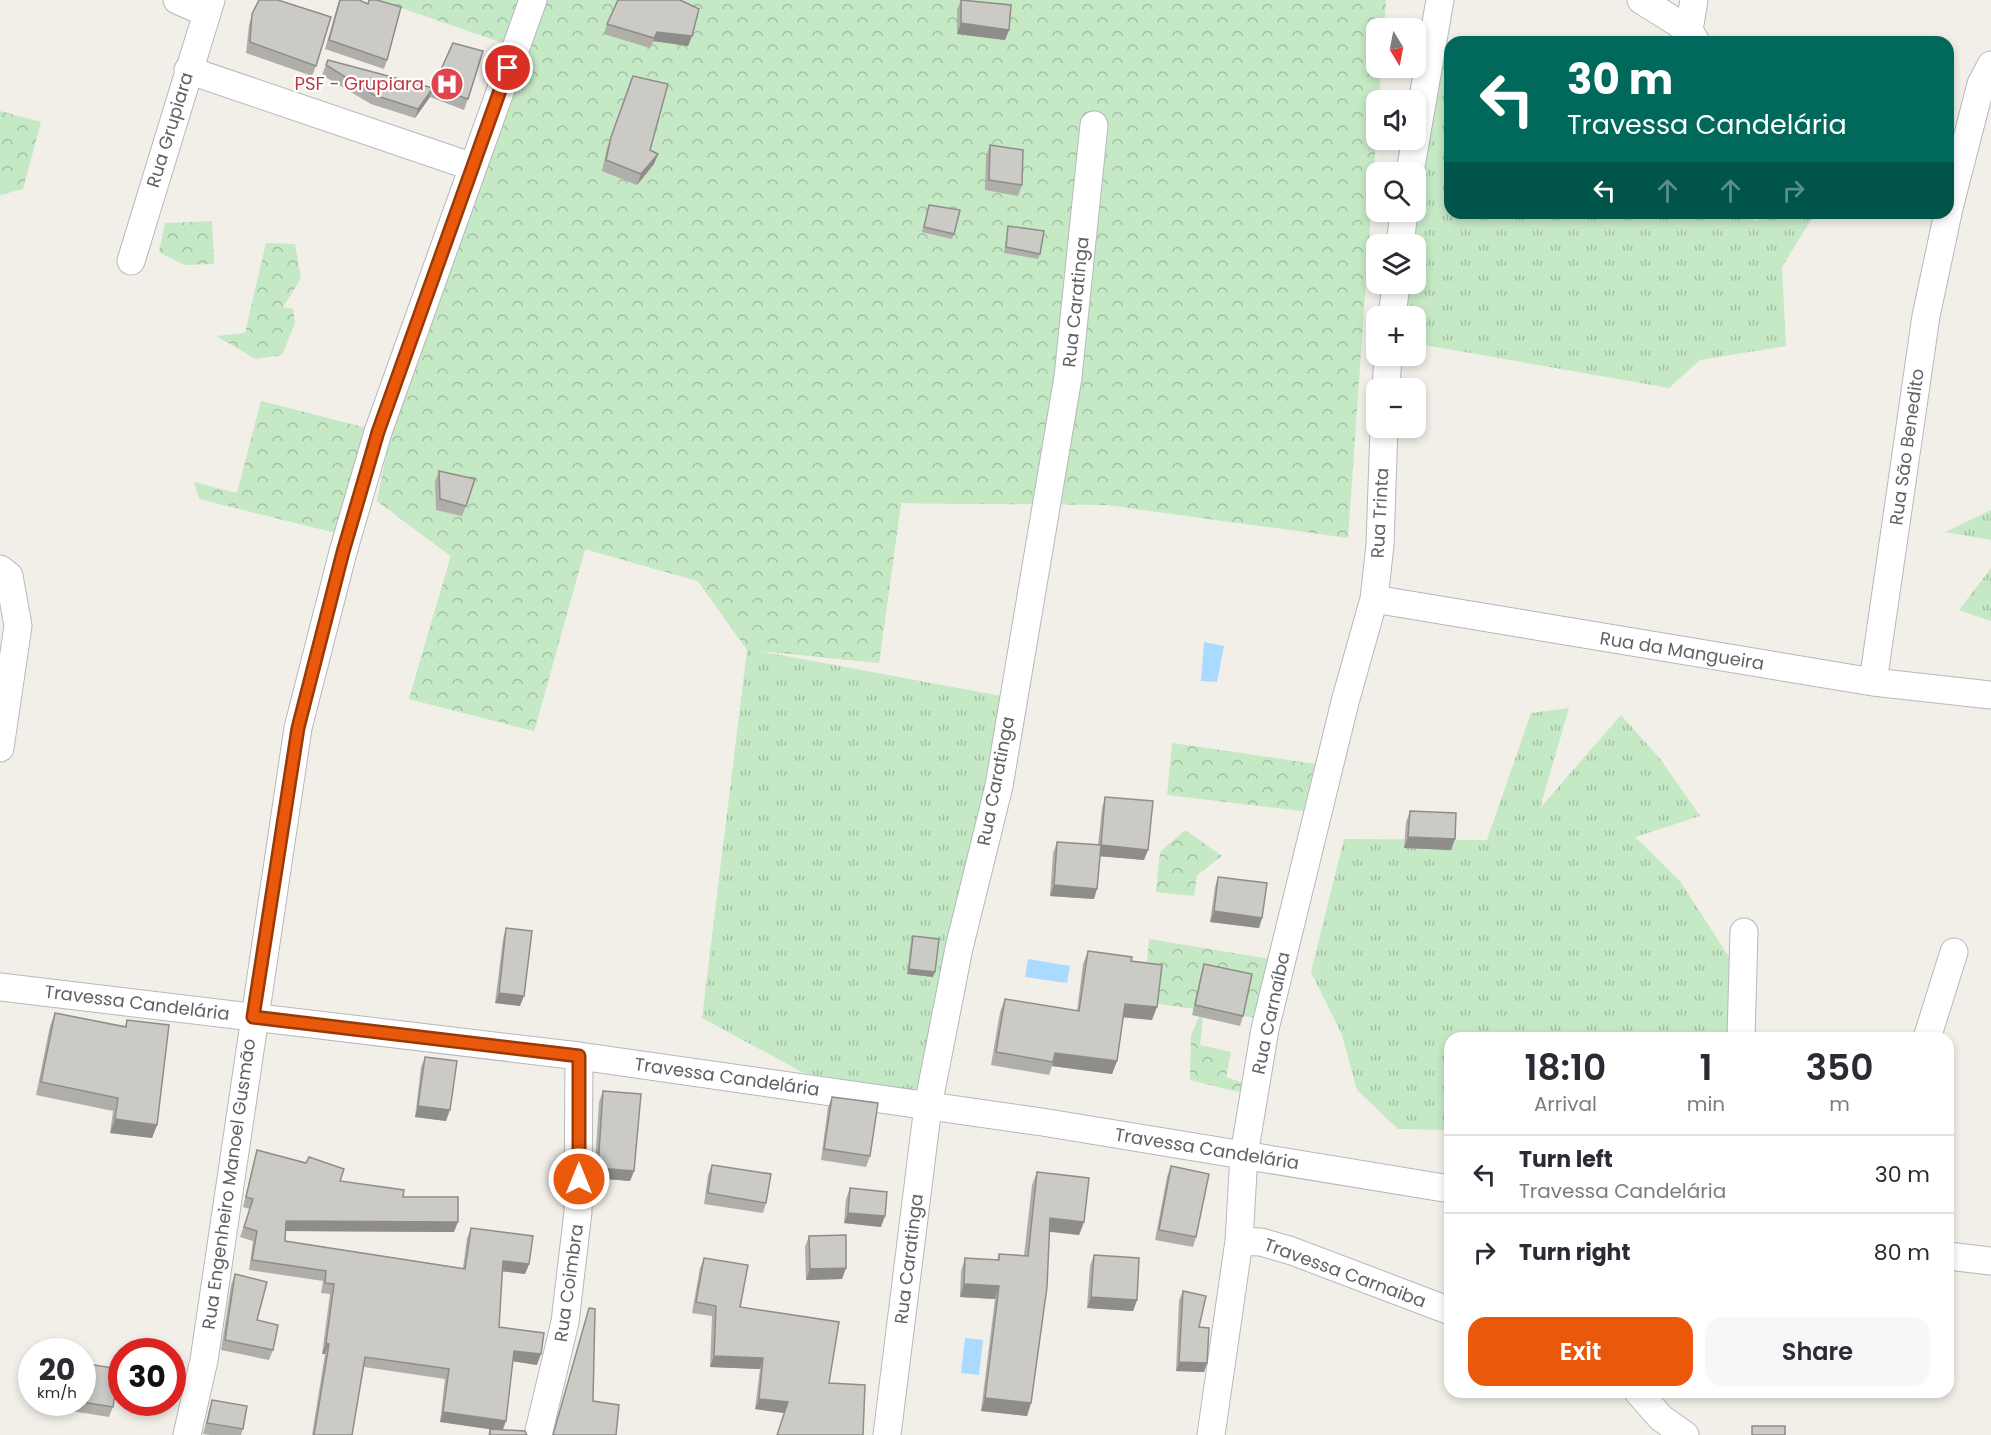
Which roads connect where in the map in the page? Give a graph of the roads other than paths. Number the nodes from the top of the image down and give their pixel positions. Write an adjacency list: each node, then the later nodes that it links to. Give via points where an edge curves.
1 (177, 0): 6 (street)
2 (533, 0): 12 (street, Rua Engenheiro Manoel Gusmão)
3 (1440, 0): 11 (street)
4 (1641, 0): 7 (street)
5 (1694, 0): 7 (street)
6 (208, 7): 9 (street, Rua Grupiara)
7 (1692, 36)
8 (1991, 65): 13 (street, Rua São Benedito, via 1981,84)
9 (188, 70): 12 (street); 15 (street, Rua Grupiara)
10 (1094, 125): 29 (street, Rua Caratinga, via 1066,388 999,786 959,948)
11 (1412, 162)
12 (473, 167): 25 (street, Rua Engenheiro Manoel Gusmão, via 378,432 343,552 298,728)
13 (1954, 189)
14 (1947, 219): 19 (street, Rua São Benedito, via 1926,316)
15 (131, 261)
16 (1384, 438): 18 (street, Rua Trinta)
17 (0, 569): 21 (street, via 9,576 18,626)
18 (1374, 599): 19 (street, Rua da Mangueira); 30 (street, Rua Carnaíba, via 1265,1029)
19 (1873, 682): 20 (street, Rua da Mangueira)
20 (1991, 695)
21 (0, 748)
22 (1744, 932): 26 (street)
23 (1954, 952): 27 (street)
24 (0, 987): 25 (street, Travessa Candelária)
25 (253, 1017): 28 (street, Travessa Candelária); 37 (street, Rua Engenheiro Manoel Gusmão, via 204,1360)
26 (1741, 1032)
27 (1929, 1032)
28 (579, 1056): 29 (street, Travessa Candelária); 38 (street, Rua Coimbra, via 578,1212 565,1322)
29 (928, 1106): 30 (street, Travessa Candelária); 39 (street, Rua Caratinga)
30 (1244, 1155): 31 (street, Travessa Candelária); 32 (street, Rua Carnaíba)
31 (1444, 1188)
32 (1239, 1241): 35 (street, Travessa Carnaiba, via 1261,1242 1292,1251); 40 (street, Rua Carnaíba)
33 (1954, 1257): 34 (street)
34 (1991, 1261)
35 (1444, 1309)
36 (1643, 1398): 41 (street, via 1661,1418)
37 (187, 1435)
38 (538, 1435)
39 (887, 1435)
40 (1211, 1435)
41 (1685, 1435)

